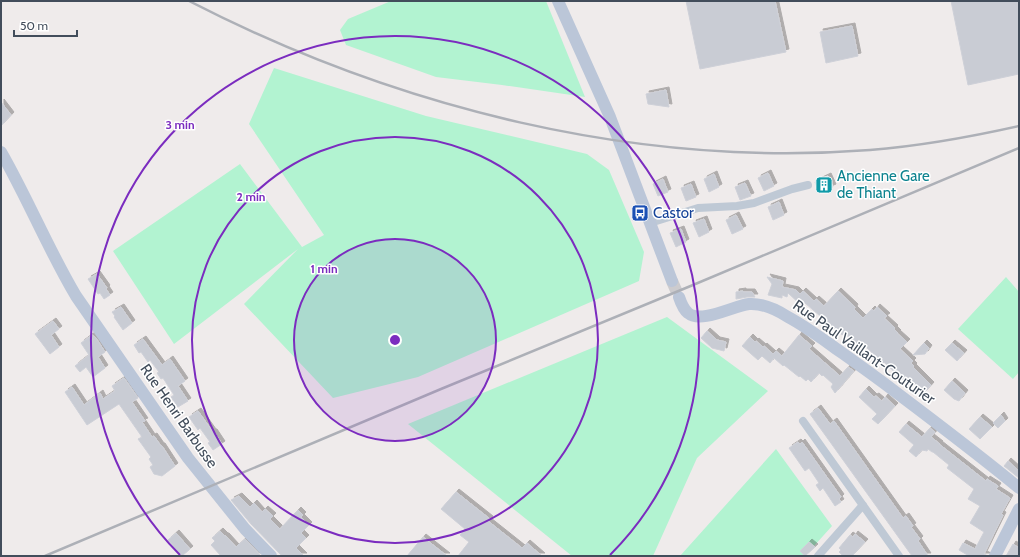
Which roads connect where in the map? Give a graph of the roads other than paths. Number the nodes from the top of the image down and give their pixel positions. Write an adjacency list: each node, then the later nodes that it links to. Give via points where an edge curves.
1 (558, 1): 4 (street, via 618,136)
2 (1, 152): 11 (street, Rue Henri Barbusse, via 71,287 188,458)
3 (808, 185): 4 (street, via 754,202 737,206 698,208)
4 (650, 223): 5 (street)
5 (672, 281)
6 (679, 297): 8 (street, Rue Paul Vaillant-Couturier, via 685,310 694,316 752,304 768,307 789,317 880,380)
7 (803, 421): 9 (street)
8 (1019, 488)
9 (863, 505): 12 (street); 13 (street)
10 (1019, 509): 14 (street)
11 (270, 556)
12 (818, 556)
13 (899, 556)
14 (995, 556)

